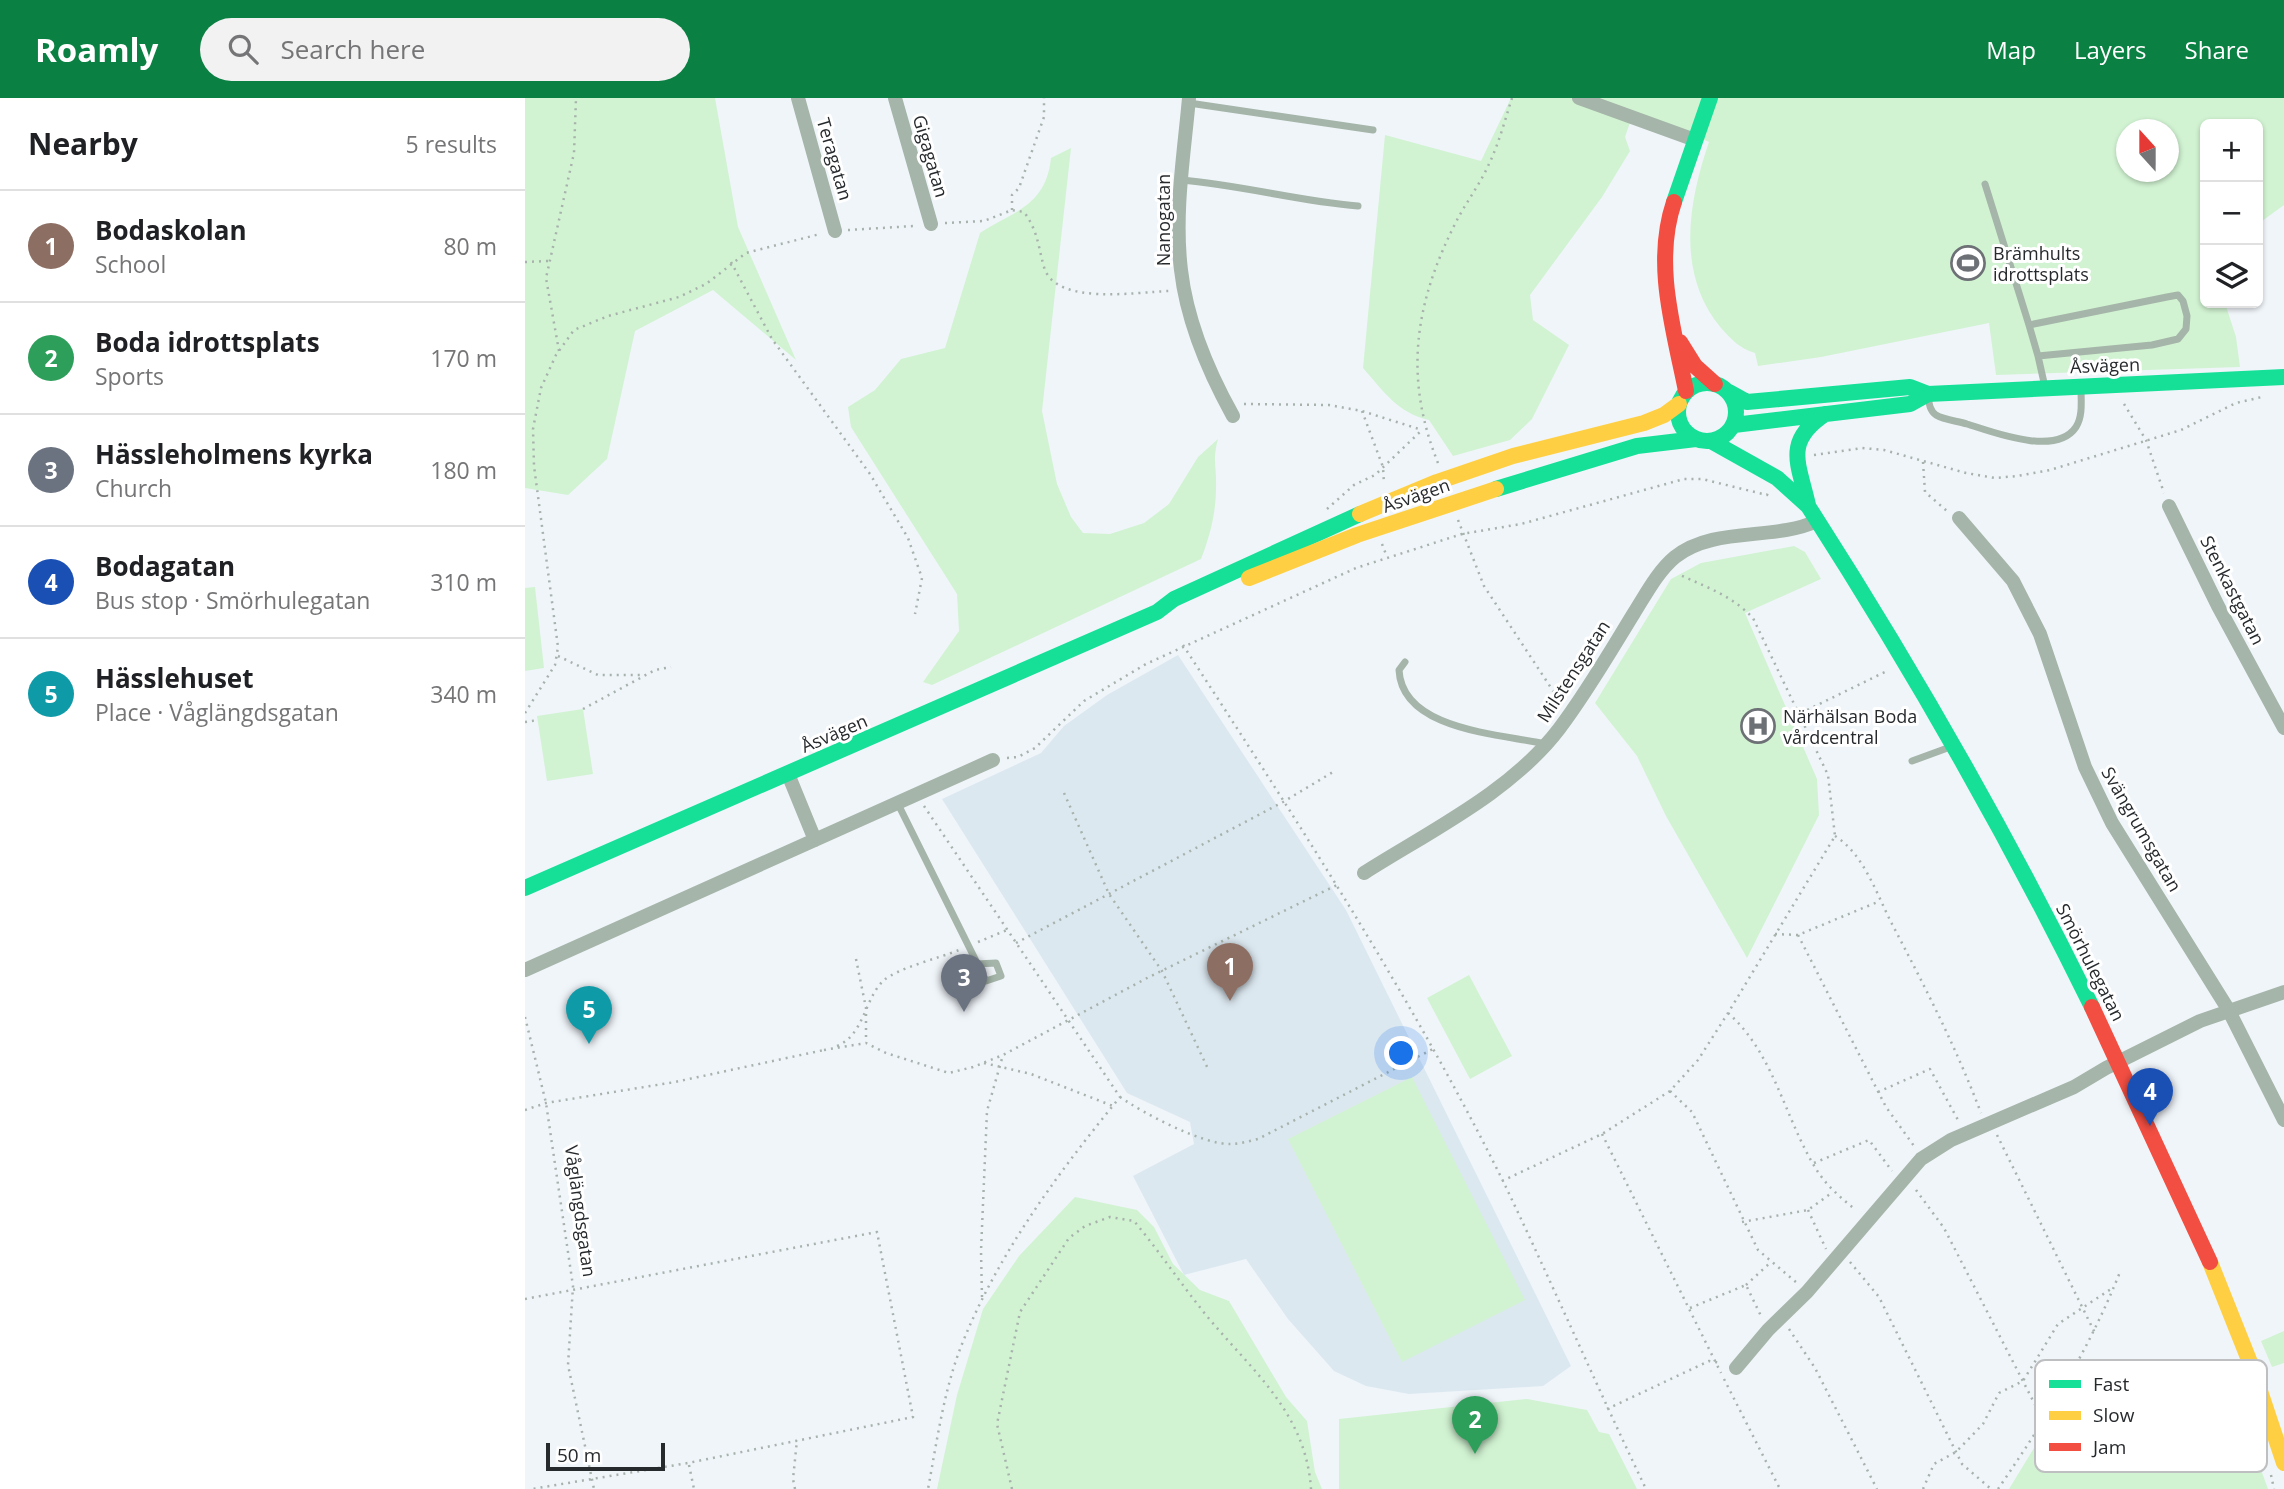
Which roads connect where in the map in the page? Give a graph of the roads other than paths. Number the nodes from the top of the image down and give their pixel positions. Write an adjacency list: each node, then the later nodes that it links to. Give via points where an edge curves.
1 (798, 98): 12 (street, Teragatan)
2 (895, 98): 11 (street, Gigagatan)
3 (1579, 98): 7 (street)
4 (1710, 98): 7 (street)
5 (1189, 100): 6 (lane); 8 (street, Nanogatan)
6 (1373, 130)
7 (1695, 140): 14 (street, via 1671,211 1664,261)
8 (1181, 180): 10 (lane); 22 (street, Nanogatan, via 1181,271 1202,354)
9 (1985, 184): 13 (lane)
10 (1358, 206)
11 (931, 224)
12 (835, 231)
13 (2029, 325): 15 (lane); 15 (lane, via 2167,296 2178,295 2183,302 2186,329 2178,339)
14 (1678, 340): 19 (street, via 1695,366); 21 (street)
15 (2038, 356): 18 (lane)
16 (2284, 377): 17 (street, Åsvägen)
17 (2081, 384): 18 (street, Åsvägen); 20 (lane, via 2076,428 2044,442 1997,434 1937,415)
18 (2045, 387): 20 (street, Åsvägen)
19 (1722, 388): 20 (street, Åsvägen, via 1737,398 1758,402 1910,387); 21 (street, via 1697,384); 24 (street, via 1737,410)
20 (1928, 394): 23 (street, Åsvägen, via 1910,404)
21 (1683, 398): 25 (street, via 1680,423); 31 (street, Åsvägen, via 1644,423 1513,456 1414,491 1174,599)
22 (1230, 410)
23 (1831, 411): 24 (street, Åsvägen); 27 (street, Smörhulegatan, via 1799,434 1796,459)
24 (1733, 426): 25 (street, via 1722,438); 26 (street)
25 (1703, 440): 26 (street, Smörhulegatan); 31 (street, Åsvägen, via 1643,444 1444,505 1262,572 1177,609)
26 (1749, 461): 27 (street, Smörhulegatan)
27 (1808, 506): 30 (street, Smörhulegatan)
28 (2169, 506): 33 (street, Stenkastgatan)
29 (1959, 518): 46 (street, Svängrumsgatan, via 2013,581 2040,634 2085,766 2112,823)
30 (1817, 521): 34 (street, Milstensgatan, via 1688,549 1665,567); 35 (street, Smörhulegatan)
31 (1157, 611): 38 (street, Åsvägen)
32 (1405, 662): 34 (lane, via 1399,670 1402,690 1415,705 1467,730)
33 (2284, 728)
34 (1547, 744): 41 (street, Milstensgatan, via 1510,779)
35 (1954, 746): 37 (lane); 47 (street, Smörhulegatan)
36 (993, 760): 39 (street)
37 (1913, 761)
38 (788, 774): 40 (street); 42 (street, Åsvägen)
39 (897, 801): 40 (street); 43 (lane)
40 (815, 840): 44 (street)
41 (1364, 873)
42 (525, 888)
43 (977, 964)
44 (525, 970)
45 (2284, 992): 46 (street)
46 (2228, 1009): 47 (street); 48 (street, Svängrumsgatan)
47 (2120, 1062): 49 (street, Smörhulegatan, via 2225,1298); 50 (street, via 1923,1158)
48 (2284, 1120)
49 (2247, 1360)
50 (1736, 1368)
51 (2267, 1415): 52 (street, Smörhulegatan)
52 (2284, 1462)

